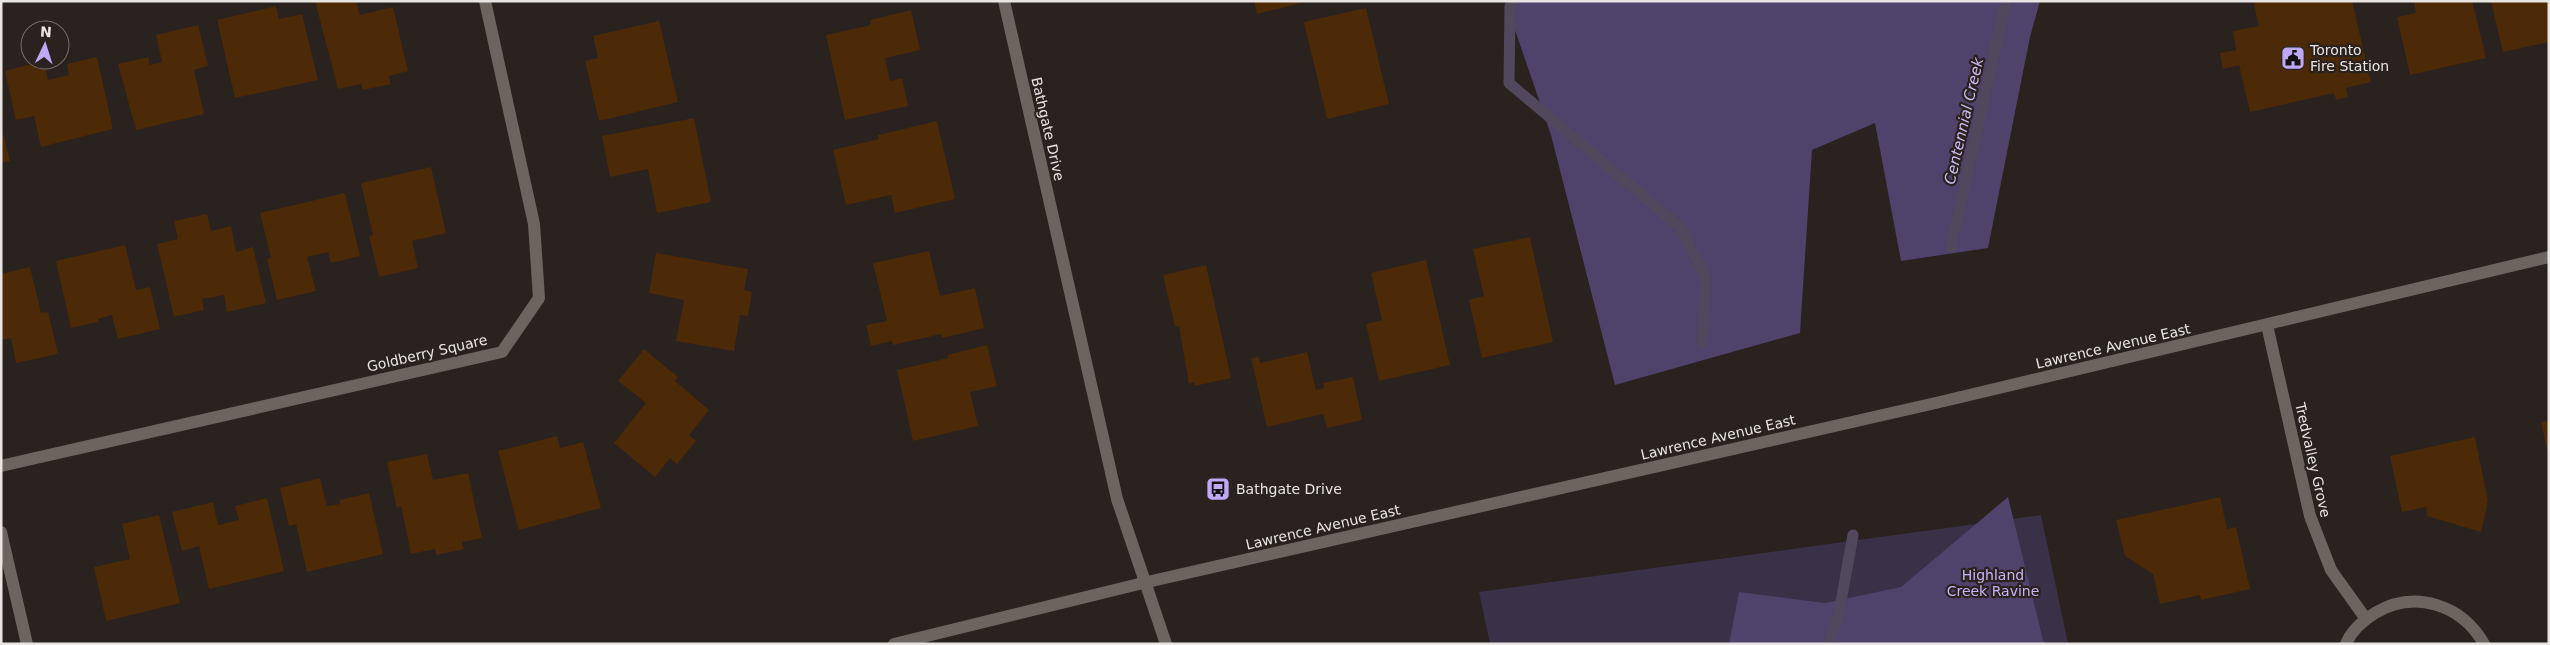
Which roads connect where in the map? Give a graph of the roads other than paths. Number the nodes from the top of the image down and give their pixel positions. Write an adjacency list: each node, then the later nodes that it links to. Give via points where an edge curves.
1 (485, 1): 5 (street, Goldberry Square, via 534,224 539,298 502,352)
2 (1004, 1): 7 (street, Bathgate Drive, via 1117,499)
3 (2549, 257): 4 (street, Lawrence Avenue East)
4 (2267, 325): 7 (street, Lawrence Avenue East); 8 (street, Tredvalley Grove, via 2310,516 2331,570)
5 (1, 466)
6 (1, 532): 9 (street)
7 (1143, 583): 10 (street, Lawrence Avenue East); 11 (street, Bathgate Drive)
8 (2366, 619): 12 (street); 13 (street, via 2387,606 2411,601 2436,604 2458,614 2476,630)
9 (27, 644)
10 (894, 644)
11 (1166, 644)
12 (2346, 644)
13 (2484, 644)

